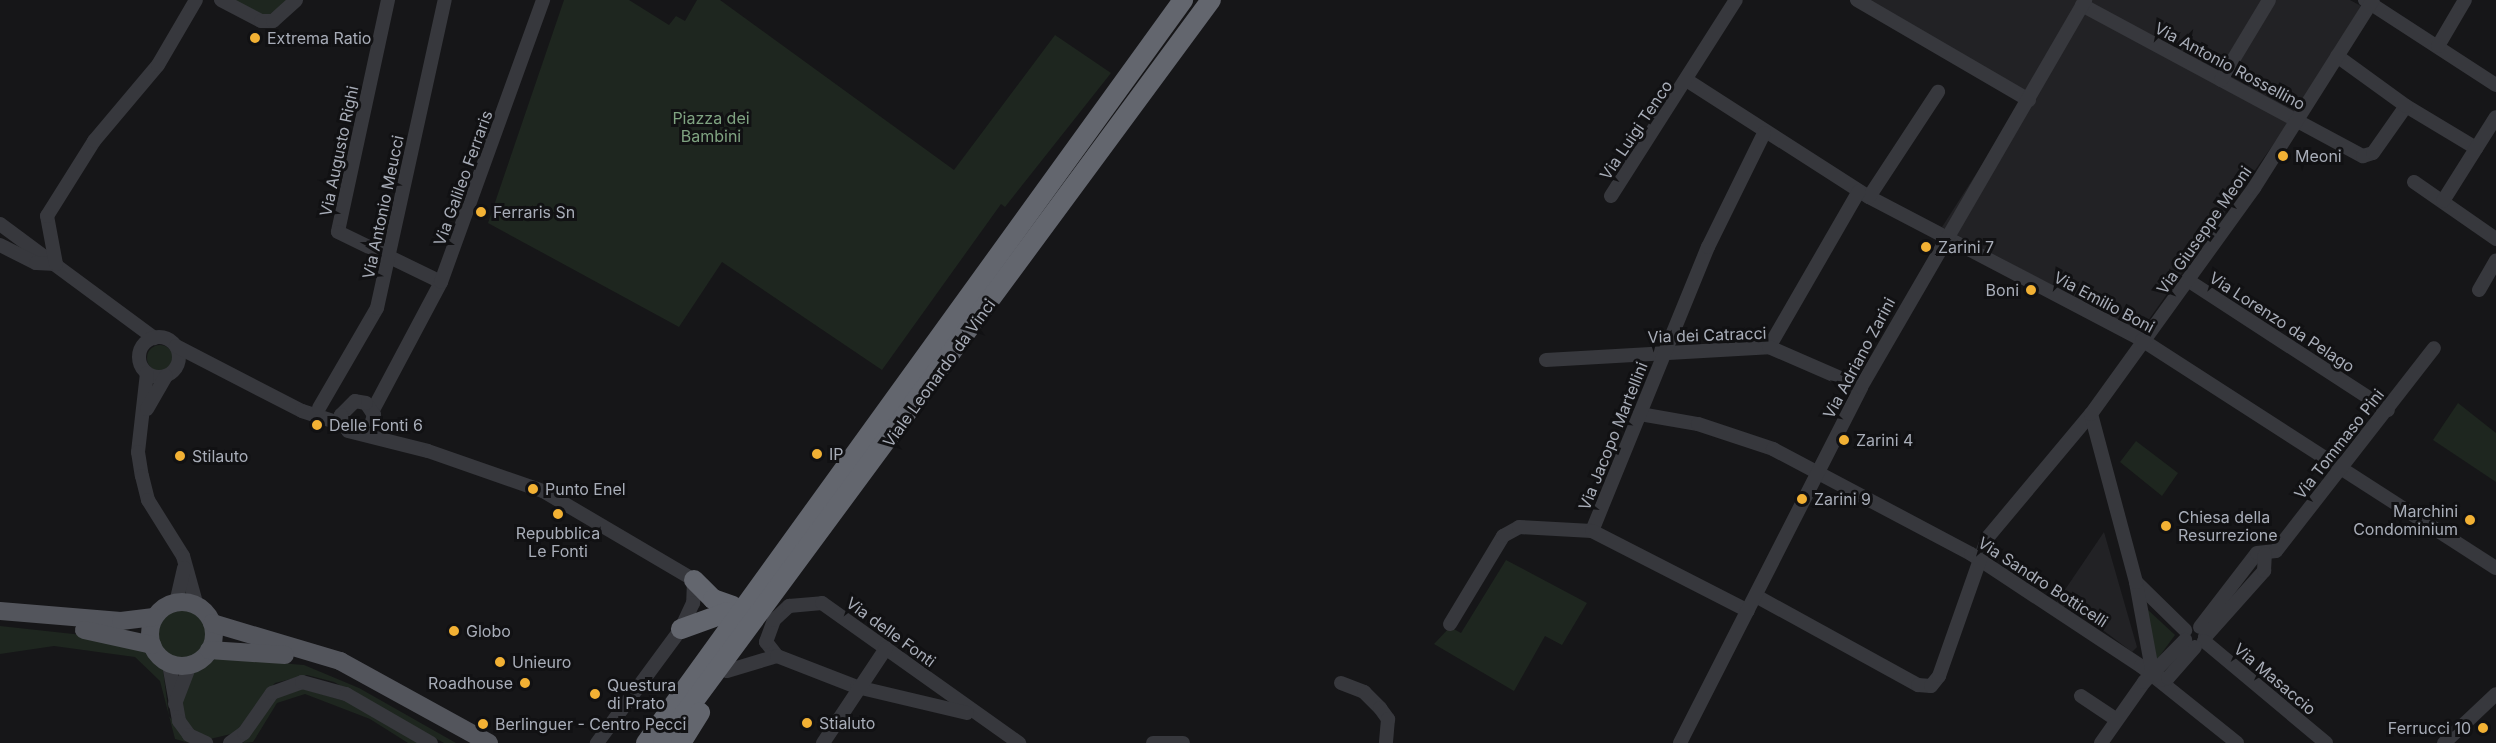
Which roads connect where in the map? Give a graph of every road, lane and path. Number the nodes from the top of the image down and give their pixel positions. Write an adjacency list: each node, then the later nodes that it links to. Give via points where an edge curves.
1 (196, 0): 37 (street, via 158,65 94,141 47,216)
2 (221, 0): 3 (street, via 261,21 273,21)
3 (296, 0)
4 (388, 0): 35 (street, Via Augusto Righi, via 338,232)
5 (445, 0): 35 (street, Via Antonio Meucci)
6 (543, 0): 39 (street, Via Galileo Ferraris)
7 (1183, 0): 77 (highway, Viale Leonardo da Vinci)
8 (1211, 0): 74 (highway, Viale Leonardo da Vinci)
9 (1736, 0): 18 (street, Via Luigi Tenco)
10 (1857, 0): 21 (street)
11 (2269, 0): 17 (street)
12 (2465, 0): 15 (street)
13 (2370, 1): 15 (street); 16 (street, Via Giuseppe Meoni)
14 (2083, 3): 17 (street, Via Antonio Rossellino); 21 (street, Via Adriano Zarini)
15 (2438, 46): 19 (street)
16 (2337, 56): 22 (street); 24 (street, Via Giuseppe Meoni)
17 (2221, 80): 24 (street, Via Antonio Rossellino)
18 (1688, 81): 25 (street, Via Emilio Boni); 29 (street, Via Luigi Tenco)
19 (2496, 85)
20 (1938, 92): 28 (street)
21 (2029, 100): 32 (street, Via Adriano Zarini)
22 (2406, 106): 24 (street, Via Antonio Rossellino, via 2373,153 2362,156); 26 (street)
23 (2496, 117): 26 (street)
24 (2298, 121): 38 (street, Via Giuseppe Meoni)
25 (1764, 133): 28 (street, Via Emilio Boni); 48 (street, Via Jacopo Martellini, via 1708,247)
26 (2476, 148): 30 (street)
27 (2414, 182): 30 (street)
28 (1864, 194): 32 (street, Via Emilio Boni); 45 (street)
29 (1611, 196)
30 (2443, 201): 33 (street)
31 (0, 224): 37 (street)
32 (1943, 238): 43 (street, Via Emilio Boni); 54 (street, Via Adriano Zarini)
33 (2496, 239)
34 (0, 245): 37 (street, via 36,263)
35 (388, 259): 39 (street, Via Augusto Righi); 57 (street, Via Antonio Meucci, via 372,317)
36 (2496, 261): 40 (street)
37 (56, 264): 41 (street)
38 (2188, 281): 43 (street, Via Giuseppe Meoni); 58 (street, Via Lorenzo da Pelago)
39 (441, 282): 49 (street, Via Galileo Ferraris)
40 (2479, 290)
41 (124, 318): 42 (street); 47 (street)
42 (154, 338): 44 (street); 47 (street)
43 (2142, 340): 63 (street, Via Giuseppe Meoni); 66 (street, Via Emilio Boni)
44 (176, 346): 51 (street); 52 (street)
45 (1769, 348): 48 (street, Via dei Catracci); 54 (street, Via dei Catracci)
46 (2434, 348): 58 (street, Via Tommaso Pini)
47 (141, 350): 53 (street)
48 (1666, 353): 50 (street, Via dei Catracci); 60 (street, Via Jacopo Martellini)
49 (397, 360): 56 (street); 61 (street)
50 (1545, 360)
51 (213, 364): 52 (street); 55 (street)
52 (171, 372): 53 (street); 59 (street)
53 (147, 373): 59 (street)
54 (1861, 387): 67 (street, Via Adriano Zarini)
55 (264, 389): 57 (street); 62 (street, via 302,411)
56 (361, 401): 61 (street); 62 (street)
57 (319, 408): 62 (street)
58 (2388, 410): 66 (street, Via Tommaso Pini)
59 (144, 414): 70 (street, via 138,452 148,500)
60 (1640, 414): 67 (street, Via Sandro Botticelli, via 1738,437); 68 (street, Via Jacopo Martellini)
61 (373, 416): 64 (street); 65 (street)
62 (342, 417): 64 (street)
63 (2092, 420): 69 (street, Via Giuseppe Meoni, via 1993,532); 73 (street)
64 (362, 434): 65 (street)
65 (392, 441): 72 (street, via 543,491)
66 (2344, 467): 71 (street, Via Emilio Boni); 86 (street, Via Tommaso Pini, via 2276,551 2257,553)
67 (1816, 474): 69 (street, Via Sandro Botticelli); 75 (street, Via Adriano Zarini)
68 (1592, 531): 80 (street); 84 (street, via 1508,530)
69 (1978, 558): 75 (street, Via Giuseppe Meoni, via 1939,676 1931,686 1918,685); 94 (street, Via Sandro Botticelli)
70 (185, 560): 76 (street); 78 (street)
71 (2494, 562)
72 (694, 580): 77 (highway, via 713,599); 85 (street, via 693,603)
73 (2136, 582): 86 (street, Via Masaccio); 94 (street)
74 (779, 593): 93 (highway); 110 (highway, Viale Leonardo da Vinci)
75 (1756, 596): 80 (street, Via Adriano Zarini)
76 (176, 603): 78 (main road); 81 (main road)
77 (736, 605): 85 (highway); 108 (highway); 109 (highway, Viale Leonardo da Vinci)
78 (197, 606): 83 (main road)
79 (0, 611): 81 (main road, via 121,621)
80 (1748, 611): 117 (street, Via Adriano Zarini)
81 (154, 617): 87 (main road)
82 (0, 622): 87 (main road, via 122,634)
83 (212, 623): 89 (main road); 106 (main road, via 350,665)
84 (1450, 624)
85 (681, 629): 107 (street)
86 (2196, 637): 94 (street, Via Tommaso Pini); 120 (street, Via Masaccio)
87 (152, 645): 91 (main road)
88 (886, 648): 90 (street, Via delle Fonti, via 822,603 807,602 789,606 774,620 766,642); 96 (street); 100 (street, Via delle Fonti)
89 (209, 651): 92 (main road); 105 (main road, via 249,650 311,662 404,705)
90 (777, 656): 93 (street); 96 (street)
91 (169, 664): 92 (main road); 99 (street)
92 (190, 665): 99 (street)
93 (727, 671): 111 (highway)
94 (2156, 677): 101 (street, Via Tommaso Pini); 119 (street, Via Sandro Botticelli)
95 (1341, 682): 116 (street, via 1364,692 1388,718)
96 (857, 687): 100 (street); 112 (street)
97 (2496, 694): 121 (street)
98 (2081, 696): 101 (street)
99 (175, 706): 102 (street, via 183,728)
100 (978, 716): 113 (street, Via delle Fonti)
101 (2116, 720): 118 (street, Via Tommaso Pini)
102 (206, 743)
103 (230, 743): 104 (street, via 244,733 272,693 302,682 346,694)
104 (431, 743)
105 (465, 743)
106 (489, 743)
107 (597, 743)
108 (632, 743)
109 (646, 743)
110 (663, 743)
111 (681, 743)
112 (823, 743)
113 (1019, 743)
114 (1153, 743): 115 (street)
115 (1183, 743)
116 (1386, 743)
117 (1680, 743)
118 (2101, 743)
119 (2237, 743)
120 (2326, 743)
121 (2444, 743)

